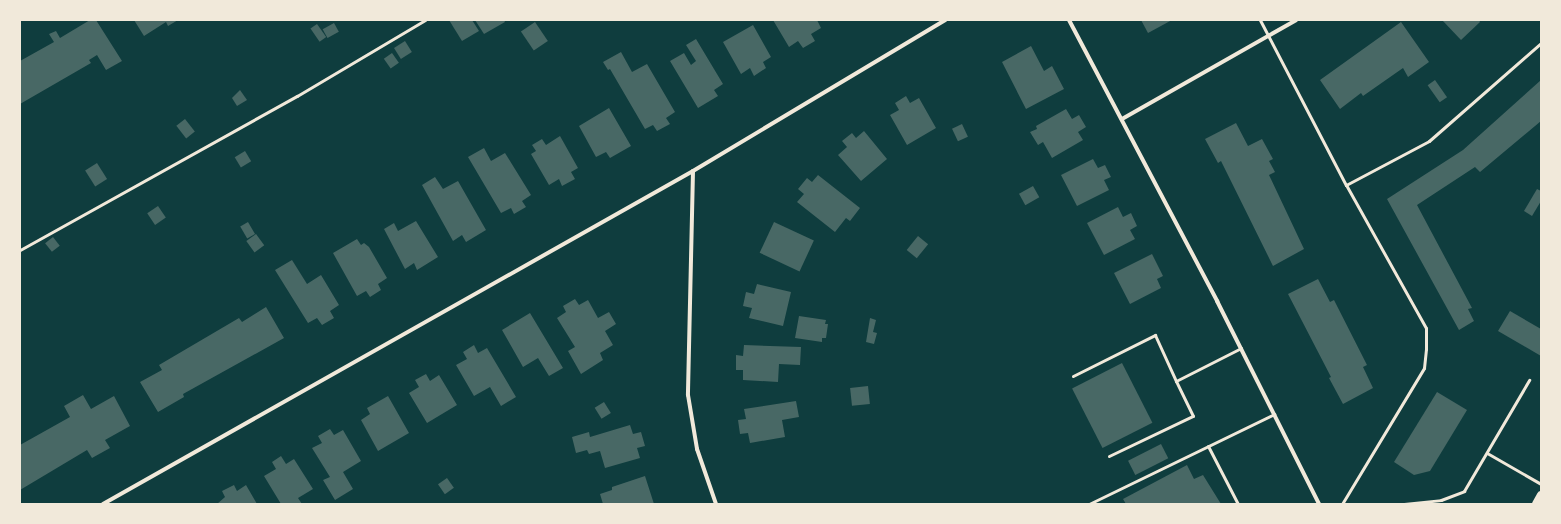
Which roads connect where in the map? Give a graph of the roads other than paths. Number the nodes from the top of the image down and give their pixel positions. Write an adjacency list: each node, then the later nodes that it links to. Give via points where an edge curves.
1 (425, 20): 11 (lane, via 297,96)
2 (945, 20): 9 (street)
3 (1069, 20): 8 (street)
4 (1260, 20): 6 (lane)
5 (1296, 20): 6 (street)
6 (1269, 37): 8 (street); 10 (lane)
7 (1541, 44): 10 (lane, via 1429,141)
8 (1122, 119): 12 (street)
9 (692, 171): 22 (street); 23 (street, via 688,395 697,449)
10 (1346, 185): 27 (lane, via 1426,328 1426,350 1424,368)
11 (20, 250)
12 (1241, 348): 15 (lane); 16 (street)
13 (1073, 376): 15 (lane, via 1155,335)
14 (1529, 380): 18 (lane)
15 (1176, 381): 19 (lane, via 1193,416)
16 (1274, 414): 17 (lane); 26 (street)
17 (1208, 446): 24 (lane); 25 (lane)
18 (1487, 453): 20 (lane); 28 (lane, via 1464,491 1441,500)
19 (1109, 456)
20 (1541, 484)
21 (1541, 495): 29 (main road)
22 (103, 504)
23 (716, 504)
24 (1089, 504)
25 (1238, 504)
26 (1318, 504)
27 (1342, 504)
28 (1404, 504)
29 (1536, 504)

